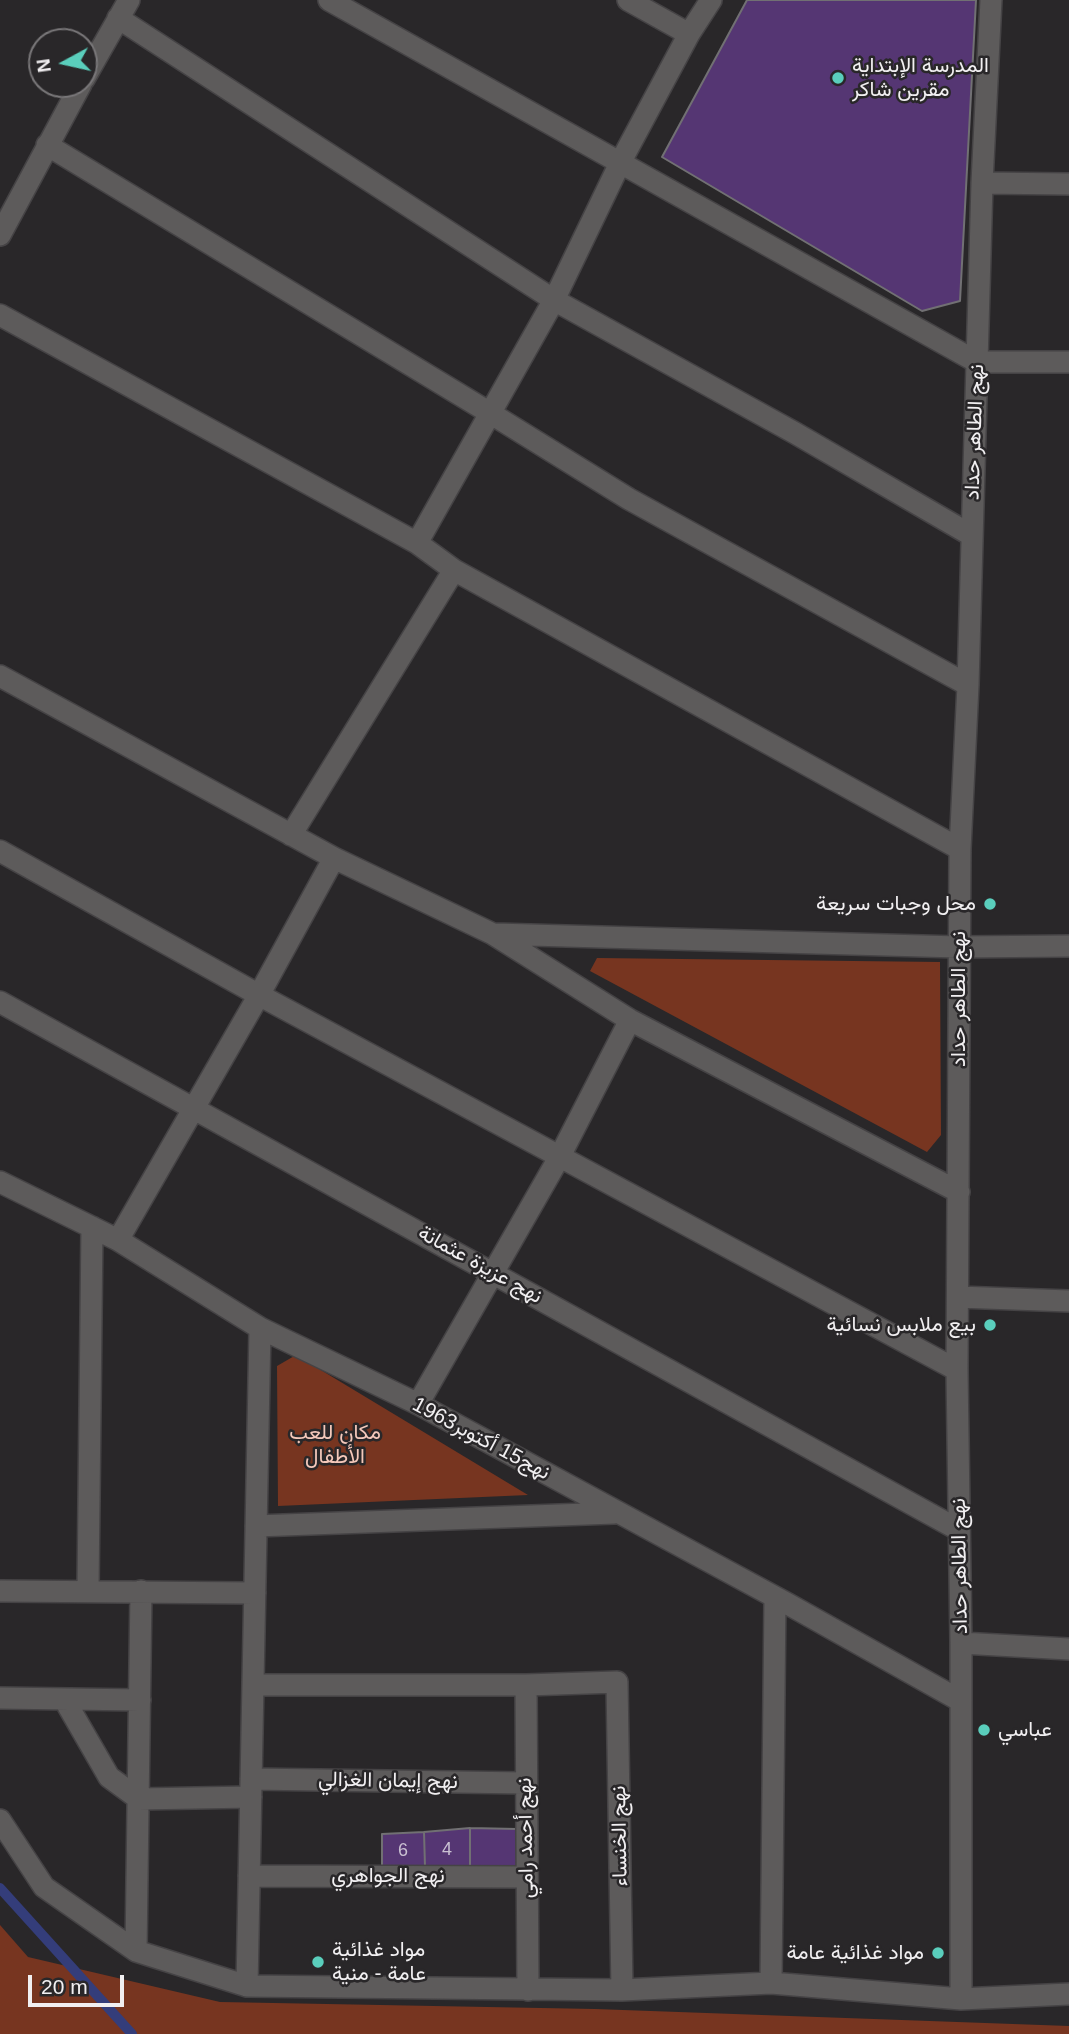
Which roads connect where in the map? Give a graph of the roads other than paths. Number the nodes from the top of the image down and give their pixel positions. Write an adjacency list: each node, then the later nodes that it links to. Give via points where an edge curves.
1 (329, 0): 10 (street)
2 (628, 0): 6 (street)
3 (711, 0): 6 (street)
4 (991, 0): 11 (street, نهج الطاهر حداد)
5 (124, 9): 7 (street); 14 (street)
6 (689, 34): 10 (street)
7 (98, 54)
8 (73, 98): 9 (street)
9 (47, 145): 13 (street); 18 (street)
10 (621, 161): 14 (street); 16 (street)
11 (982, 183): 12 (street); 16 (street, نهج الطاهر حداد)
12 (1069, 184)
13 (3, 219)
14 (554, 300): 18 (street); 19 (street)
15 (0, 315): 20 (street)
16 (977, 362): 17 (street); 19 (street, نهج الطاهر حداد)
17 (1069, 362)
18 (490, 413): 20 (street); 23 (street, via 629,499)
19 (971, 535): 23 (street, نهج الطاهر حداد)
20 (416, 544): 21 (street)
21 (454, 570): 24 (street); 25 (street)
22 (0, 676): 24 (street)
23 (968, 685): 25 (street, نهج الطاهر حداد)
24 (291, 835): 27 (street)
25 (960, 849): 30 (street, نهج الطاهر حداد)
26 (0, 852): 31 (street)
27 (334, 858): 28 (street); 31 (street)
28 (493, 934): 30 (street); 33 (street)
29 (1069, 946): 30 (street)
30 (958, 947): 37 (street, نهج الطاهر حداد)
31 (259, 995): 34 (street); 35 (street)
32 (0, 1002): 34 (street, نهج عزيزة عثمانة)
33 (630, 1020): 35 (street); 37 (street)
34 (195, 1110): 39 (street); 40 (street, نهج عزيزة عثمانة)
35 (560, 1156): 40 (street); 44 (street)
36 (0, 1182): 38 (street, نهج15 أكتوبر1963)
37 (959, 1192): 41 (street, نهج الطاهر حداد)
38 (92, 1227): 39 (street, نهج15 أكتوبر1963); 49 (street)
39 (118, 1240): 43 (street, نهج15 أكتوبر1963)
40 (492, 1272): 45 (street); 48 (street, نهج عزيزة عثمانة)
41 (958, 1297): 42 (street); 44 (street, نهج الطاهر حداد)
42 (1069, 1301)
43 (260, 1328): 45 (street, نهج15 أكتوبر1963); 47 (street)
44 (957, 1370): 48 (street, نهج الطاهر حداد)
45 (418, 1404): 46 (street, نهج15 أكتوبر1963)
46 (616, 1513): 47 (street); 53 (street, نهج15 أكتوبر1963)
47 (256, 1526): 52 (street)
48 (959, 1530): 54 (street, نهج الطاهر حداد)
49 (89, 1590): 50 (street); 51 (street)
50 (0, 1591)
51 (141, 1591): 52 (street); 60 (street)
52 (255, 1593): 56 (street)
53 (775, 1597): 61 (street, نهج15 أكتوبر1963); 69 (street)
54 (961, 1643): 55 (street); 61 (street, نهج الطاهر حداد)
55 (1069, 1648)
56 (253, 1685): 57 (street); 63 (street)
57 (526, 1685): 62 (street, نهج أحمد رامي); 72 (street, نهج الخنساء, via 617,1682)
58 (0, 1698): 59 (street)
59 (64, 1699): 60 (street); 64 (street, via 110,1777)
60 (140, 1700): 64 (street)
61 (961, 1701): 74 (street, نهج الطاهر حداد)
62 (526, 1783): 63 (street, نهج إيمان الغزالي); 67 (street, نهج أحمد رامي)
63 (251, 1788): 64 (street, نهج إيمان الغزالي); 66 (street)
64 (139, 1799): 68 (street)
65 (0, 1820): 68 (street, via 44,1887)
66 (249, 1876): 67 (street, نهج الجواهري); 70 (street)
67 (526, 1877): 71 (street, نهج أحمد رامي)
68 (136, 1951): 70 (street)
69 (771, 1983): 72 (street); 74 (street)
70 (247, 1986): 71 (street)
71 (528, 1990): 72 (street)
72 (622, 1990)
73 (1069, 1994): 74 (street)
74 (961, 1999)

